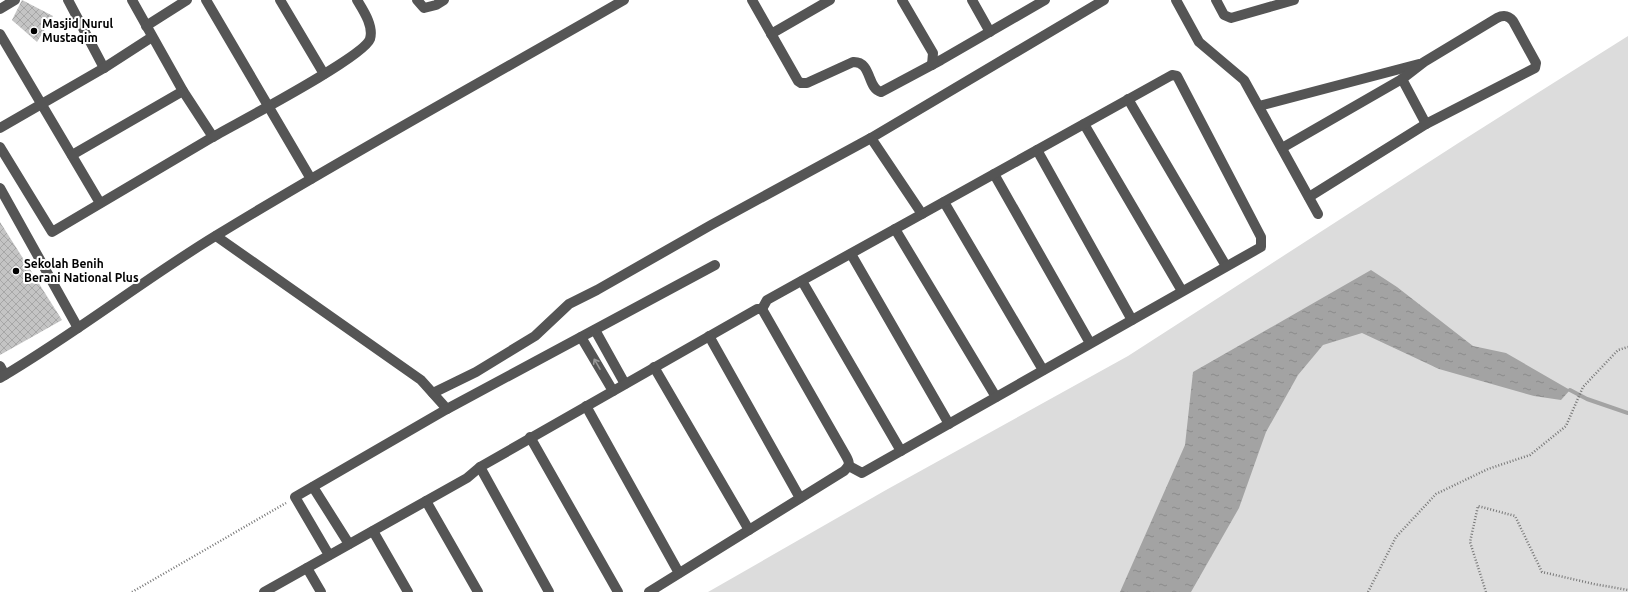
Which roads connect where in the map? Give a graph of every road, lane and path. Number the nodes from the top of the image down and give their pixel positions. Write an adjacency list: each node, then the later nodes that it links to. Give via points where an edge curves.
1 (15, 0): 22 (street)
2 (68, 0): 31 (street)
3 (132, 0): 24 (street)
4 (187, 0): 24 (street)
5 (206, 0): 37 (street)
6 (280, 0): 32 (street)
7 (357, 0): 32 (street, via 364,10 370,28 370,39 361,49)
8 (417, 0): 9 (street, via 424,8)
9 (444, 0)
10 (624, 0): 49 (street)
11 (752, 0): 27 (street)
12 (830, 0): 27 (street)
13 (902, 0): 30 (street, via 932,53)
14 (972, 0): 25 (street)
15 (1024, 0): 23 (street)
16 (1046, 0): 23 (street)
17 (1104, 0): 43 (street)
18 (1176, 0): 38 (street, via 1199,42 1244,80)
19 (1216, 0): 21 (street, via 1224,15 1231,18)
20 (1294, 0): 21 (street)
21 (1279, 2)
22 (0, 9)
23 (1029, 9): 25 (street)
24 (146, 26): 28 (street)
25 (990, 32): 30 (street)
26 (0, 34): 36 (street)
27 (771, 34): 30 (street, via 801,83 807,83 856,61 863,65 876,90 881,92)
28 (152, 37): 31 (street); 34 (street)
29 (1424, 62): 33 (street); 38 (street); 40 (street, via 1496,18 1506,16 1513,21 1536,65 1532,70)
30 (932, 65)
31 (104, 68): 36 (street)
32 (324, 74): 37 (street)
33 (1402, 79): 40 (street); 45 (street)
34 (183, 91): 42 (street); 47 (street)
35 (1128, 99): 39 (street); 60 (street); 60 (street, via 1172,75 1177,76 1261,237 1261,247)
36 (42, 104): 41 (street); 47 (street)
37 (268, 106): 42 (street); 49 (street)
38 (1259, 106): 45 (street)
39 (1084, 124): 46 (street); 62 (street)
40 (1426, 124): 51 (street)
41 (0, 128)
42 (213, 137): 53 (street)
43 (871, 138): 54 (street); 77 (street, via 569,304 535,336 476,372)
44 (0, 147): 53 (street, via 52,232)
45 (1282, 148): 51 (street)
46 (1037, 150): 48 (street); 64 (street)
47 (72, 155): 53 (street)
48 (994, 174): 52 (street); 69 (street)
49 (311, 179): 57 (street)
50 (0, 188): 65 (street)
51 (1310, 197): 55 (street)
52 (944, 202): 54 (street); 73 (street)
53 (100, 203)
54 (922, 214): 56 (street)
55 (1318, 214)
56 (895, 229): 58 (street); 78 (street)
57 (216, 236): 65 (street); 77 (street, via 421,380)
58 (850, 254): 61 (street); 81 (street)
59 (715, 265): 66 (street)
60 (1226, 266): 62 (street)
61 (802, 281): 63 (street, via 767,300); 83 (street)
62 (1182, 291): 64 (street)
63 (762, 309): 67 (street, via 757,309); 84 (street, via 846,456)
64 (1132, 320): 69 (street)
65 (78, 328): 74 (street)
66 (595, 330): 68 (street); 75 (street)
67 (709, 336): 72 (street); 88 (street)
68 (581, 337): 76 (street, one-way to 68); 80 (street)
69 (1090, 343): 73 (street)
70 (1628, 347): 105 (path, via 1618,350 1584,387 1566,426 1530,455 1488,469 1436,494 1396,537)
71 (0, 366): 74 (street)
72 (654, 367): 75 (street); 91 (street)
73 (1043, 370): 78 (street)
74 (3, 377)
75 (625, 384): 76 (street)
76 (613, 390): 79 (street)
77 (433, 393): 80 (street)
78 (996, 397): 81 (street)
79 (586, 406): 82 (street); 95 (street)
80 (448, 410): 86 (street)
81 (949, 424): 83 (street)
82 (530, 437): 85 (street); 103 (street)
83 (901, 451): 84 (street, via 862,473)
84 (849, 466): 88 (street)
85 (480, 467): 89 (street, via 467,478); 102 (street)
86 (313, 487): 87 (street); 92 (street)
87 (295, 497): 93 (street); 97 (path)
88 (800, 498): 91 (street)
89 (426, 501): 90 (street); 101 (street)
90 (373, 530): 92 (street); 100 (street)
91 (749, 530): 95 (street)
92 (349, 544): 93 (street)
93 (329, 555): 94 (street)
94 (307, 568): 98 (street); 99 (street)
95 (679, 573): 104 (street)
96 (1628, 590): 106 (path, via 1542,572 1514,516 1478,506 1470,542)
97 (132, 592)
98 (264, 592)
99 (321, 592)
100 (408, 592)
101 (478, 592)
102 (550, 592)
103 (618, 592)
104 (648, 592)
105 (1368, 592)
106 (1486, 592)

